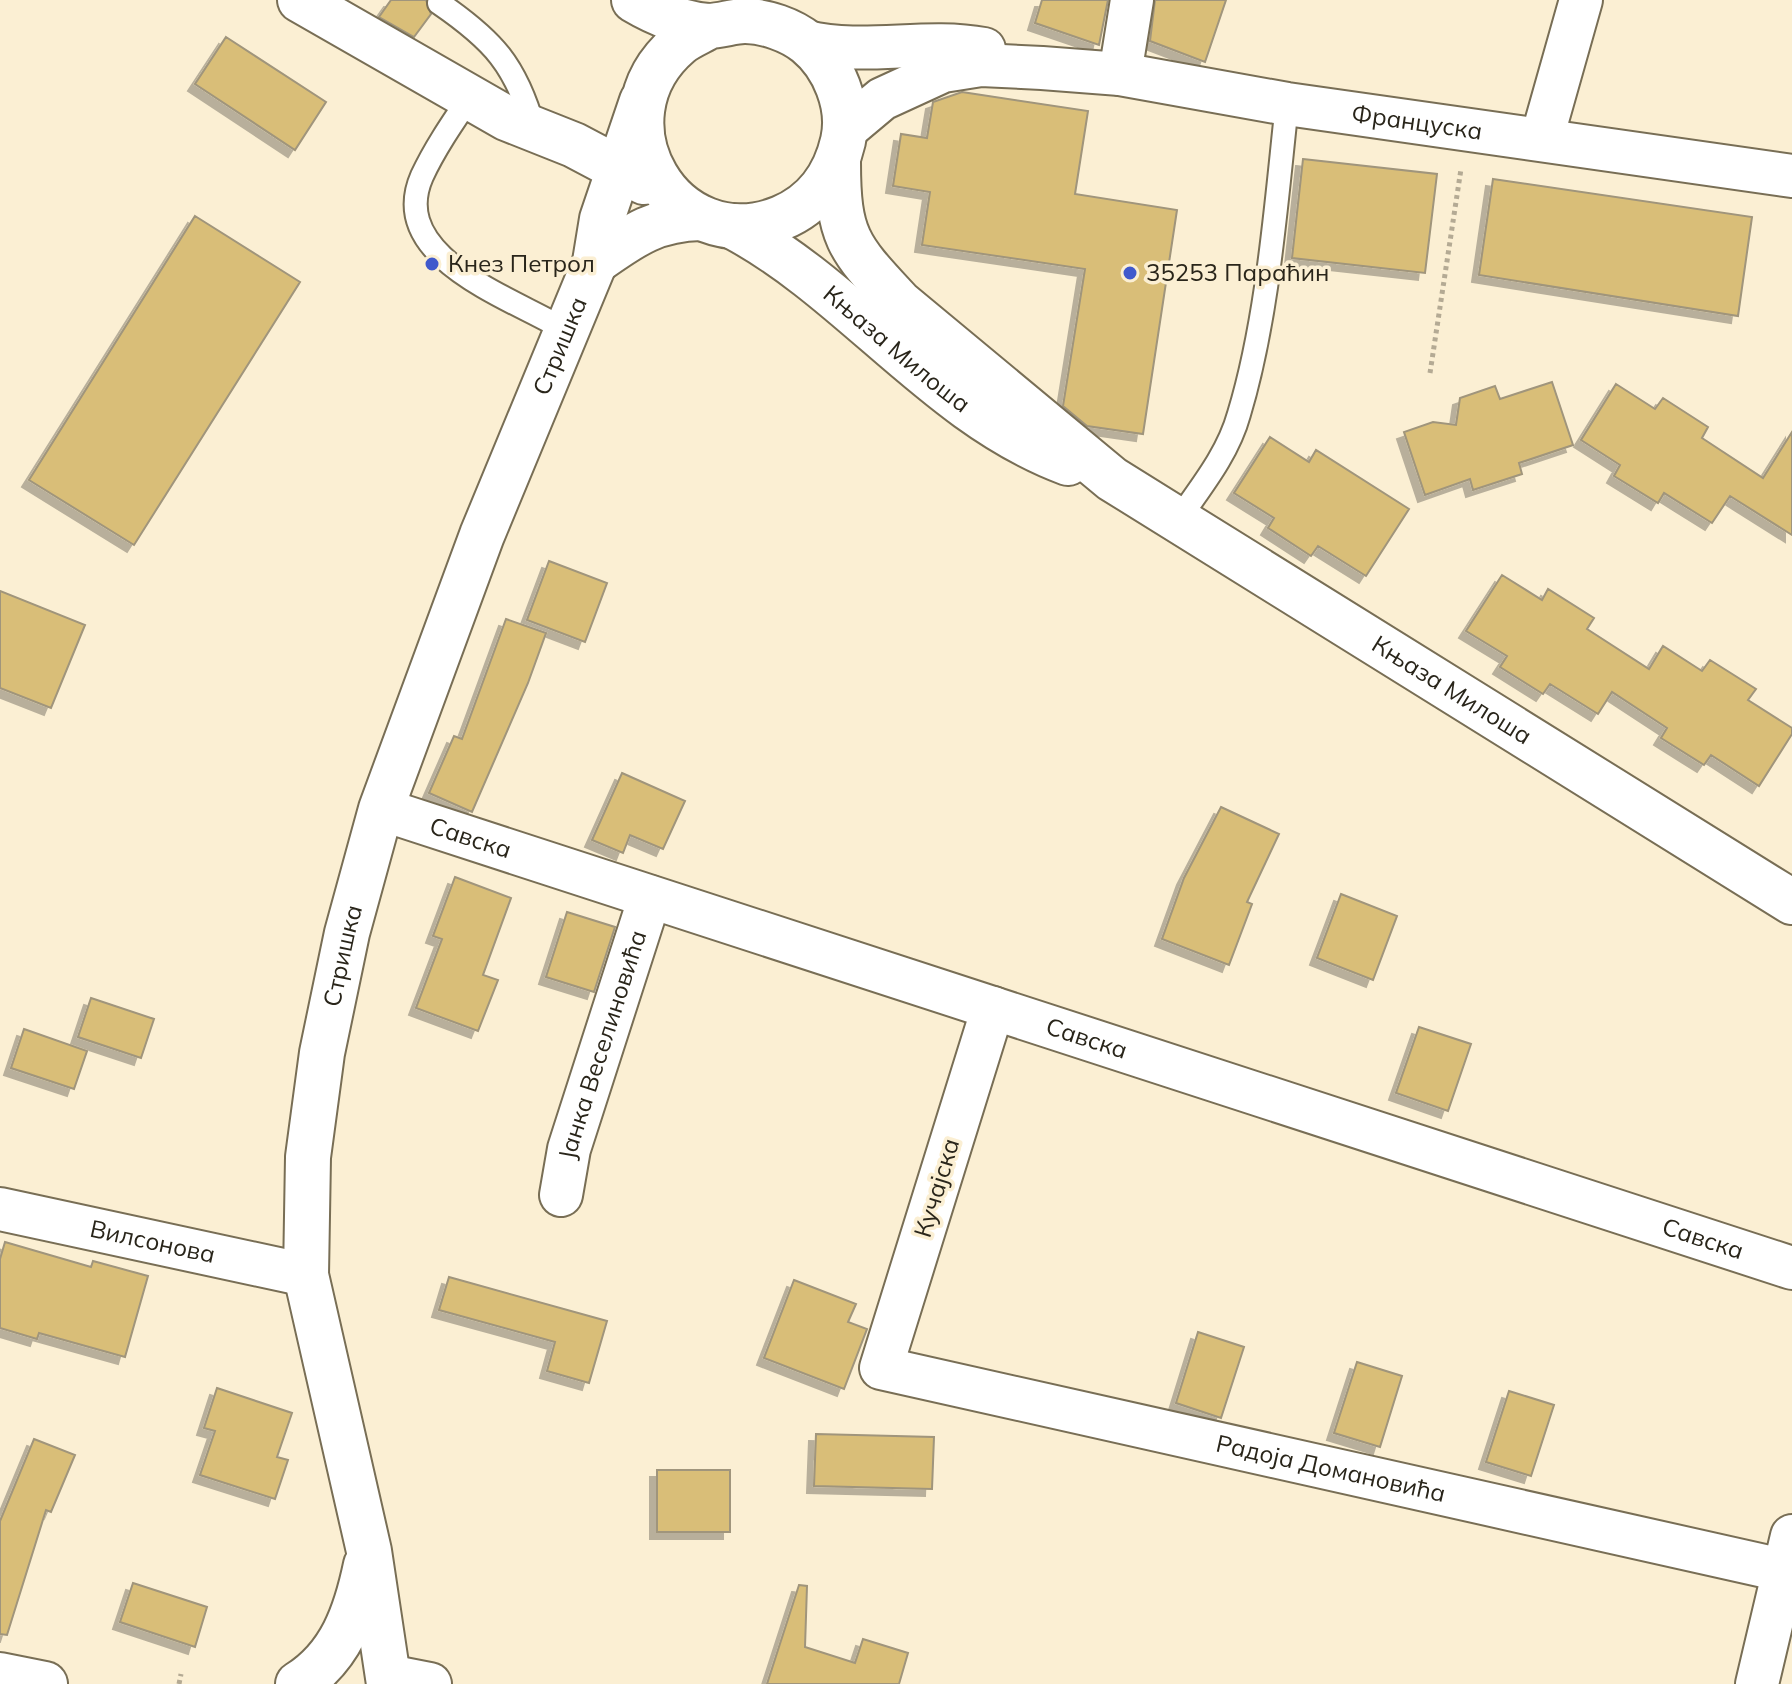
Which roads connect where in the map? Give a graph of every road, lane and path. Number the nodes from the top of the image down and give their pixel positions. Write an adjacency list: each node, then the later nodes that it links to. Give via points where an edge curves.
1 (300, 0): 12 (main road, Књаза Милоша)
2 (634, 0): 6 (main road)
3 (1132, 0): 9 (street)
4 (1581, 0): 14 (street)
5 (439, 3): 12 (lane, via 502,55 517,78)
6 (692, 16): 7 (main road); 10 (main road)
7 (782, 23): 8 (street, Француска, via 858,50 920,44 977,48 1014,55); 15 (main road, via 833,77 842,97)
8 (1042, 68): 9 (street, Француска); 15 (street, Француска, via 981,65 943,71 882,99)
9 (1120, 74): 11 (street, Француска)
10 (649, 85): 16 (main road, Стришка); 18 (main road, via 641,136 651,170)
11 (1287, 104): 13 (street, Француска); 24 (lane, via 1269,269 1239,415 1217,465)
12 (503, 115): 16 (main road, Књаза Милоша); 19 (main road, via 576,176); 21 (lane, via 422,177 417,195 420,230 452,266)
13 (1467, 131): 14 (street, Француска); 22 (path)
14 (1542, 138): 17 (street, Француска)
15 (842, 146): 18 (main road, via 821,190 796,212 765,224); 23 (main road, Књаза Милоша, via 841,225 873,275)
16 (619, 166): 18 (main road, Књаза Милоша); 19 (main road, Стришка)
17 (1792, 176)
18 (702, 214): 20 (main road, via 649,226); 23 (main road, Књаза Милоша, via 766,244 985,418 1048,456)
19 (602, 219): 20 (main road, Стришка)
20 (595, 262): 21 (main road, Стришка)
21 (565, 330): 25 (main road, Стришка)
22 (1430, 373)
23 (1112, 479): 24 (main road, Књаза Милоша)
24 (1178, 520): 27 (main road, Књаза Милоша)
25 (381, 809): 26 (street, Савска); 32 (main road, Стришка, via 322,1053 308,1157)
26 (650, 897): 28 (street, Савска); 29 (street, Јанка Веселиновића, via 569,1149)
27 (1792, 902)
28 (993, 1008): 31 (street, Савска); 33 (street, Кучајска)
29 (561, 1195)
30 (0, 1209): 32 (street, Вилсонова)
31 (1792, 1268)
32 (306, 1275): 34 (main road, Стришка)
33 (881, 1368): 35 (street, Радоја Домановића)
34 (369, 1551): 38 (main road, Стришка); 41 (main road, via 358,1603 338,1648)
35 (1787, 1553): 42 (street)
36 (181, 1674): 40 (path)
37 (0, 1675): 39 (main road)
38 (403, 1681)
39 (45, 1684)
40 (179, 1684)
41 (298, 1684)
42 (1757, 1684)

